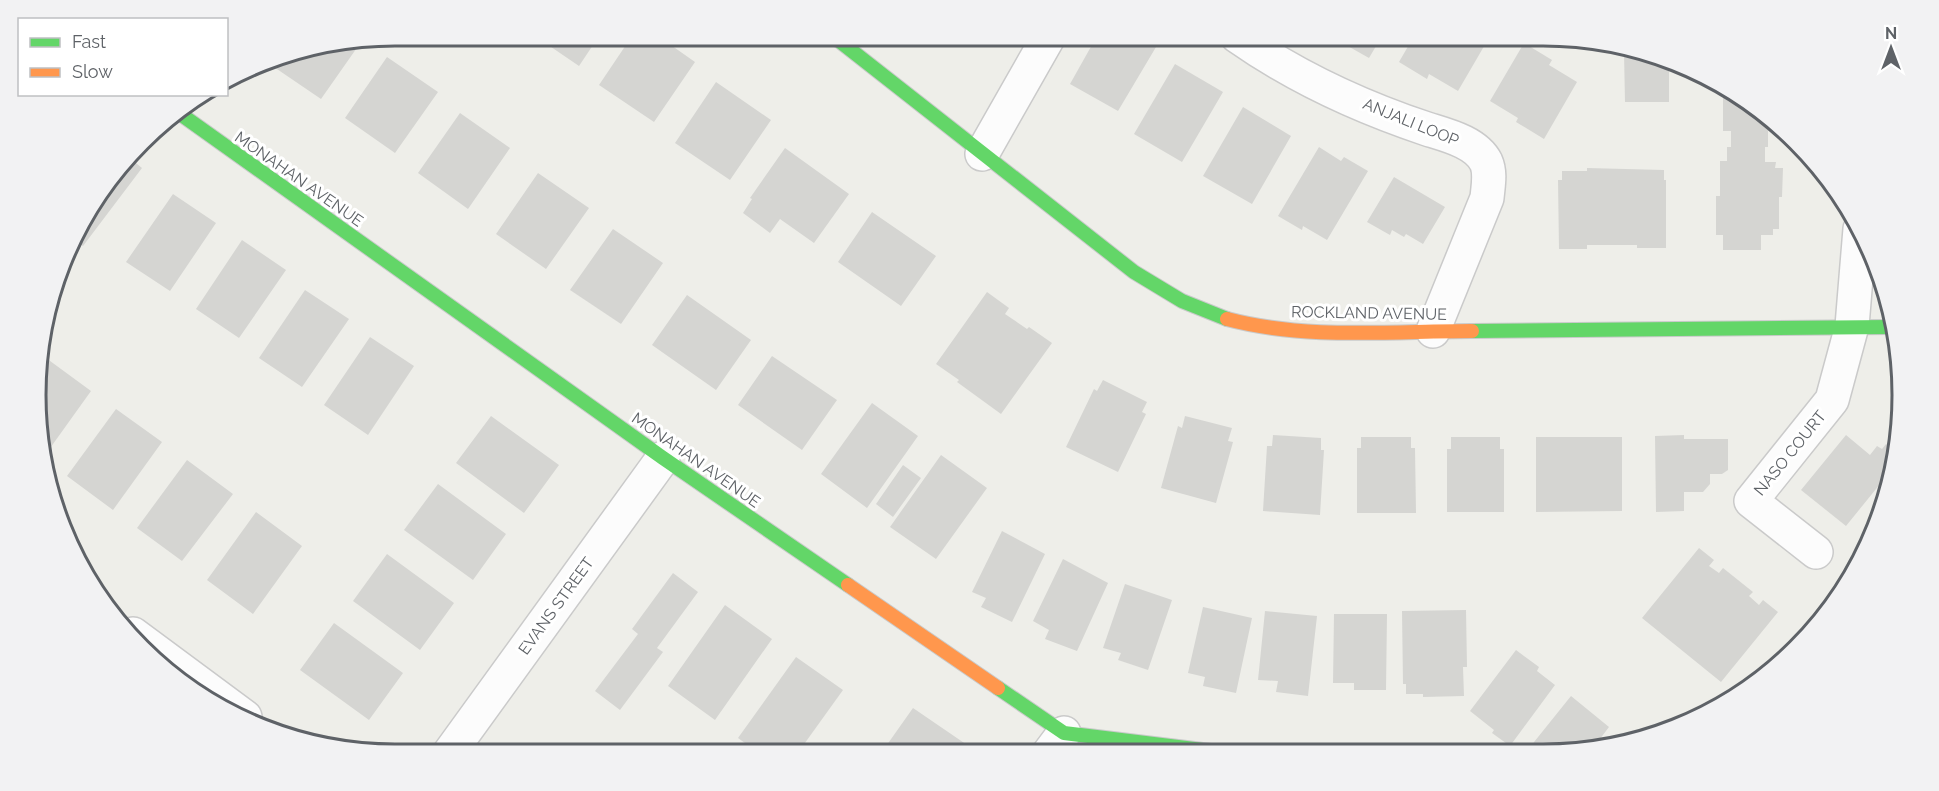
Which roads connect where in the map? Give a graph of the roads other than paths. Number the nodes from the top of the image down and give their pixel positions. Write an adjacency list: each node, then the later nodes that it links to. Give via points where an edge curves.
1 (846, 46): 5 (street, ROCKLAND AVENUE)
2 (1043, 46): 5 (street)
3 (1251, 46): 9 (street, ANJALI LOOP, via 1324,86 1457,139 1486,161 1490,179 1487,198)
4 (185, 117): 10 (street, MONAHAN AVENUE)
5 (982, 154): 9 (street, ROCKLAND AVENUE, via 1134,272 1200,309 1233,321 1275,328 1326,332)
6 (1859, 245): 7 (street)
7 (1852, 326): 8 (street, ROCKLAND AVENUE); 9 (street, ROCKLAND AVENUE); 11 (street, NASO COURT, via 1832,400 1751,501)
8 (1886, 327)
9 (1433, 331)
10 (663, 458): 14 (street, MONAHAN AVENUE); 15 (street, EVANS STREET)
11 (1816, 552)
12 (165, 658): 13 (street)
13 (205, 688)
14 (1057, 743): 16 (street, MONAHAN AVENUE)
15 (456, 744)
16 (1074, 744)

